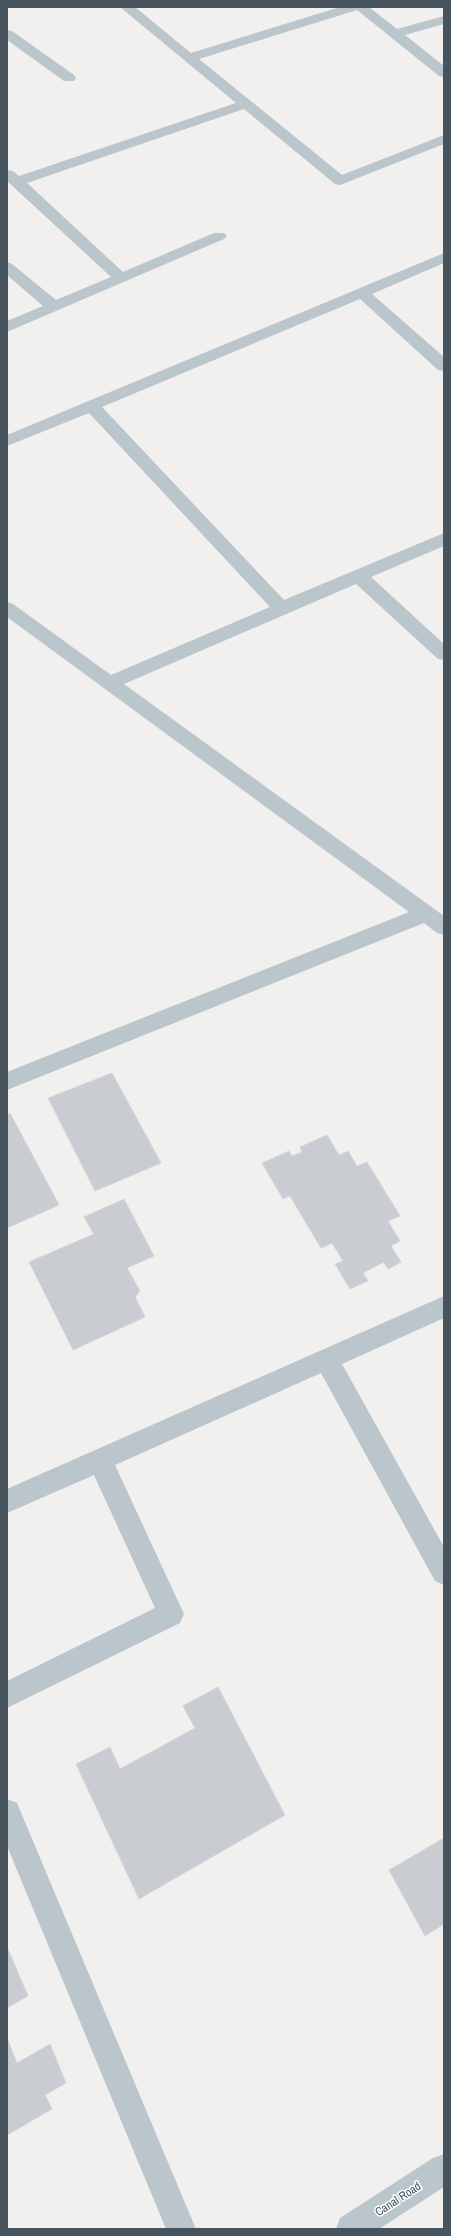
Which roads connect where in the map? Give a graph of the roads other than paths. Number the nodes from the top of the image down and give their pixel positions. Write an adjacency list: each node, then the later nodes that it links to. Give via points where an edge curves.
1 (127, 7): 8 (street)
2 (354, 7): 8 (street)
3 (361, 7): 6 (street)
4 (444, 20): 6 (street)
5 (7, 34): 7 (street)
6 (395, 34): 9 (street)
7 (12, 45): 10 (street)
8 (189, 58): 11 (street)
9 (444, 73)
10 (69, 78)
11 (246, 104): 12 (street, via 340,181); 13 (street)
12 (444, 139)
13 (12, 178): 17 (street)
14 (219, 236): 17 (street)
15 (444, 258): 18 (street)
16 (7, 267): 19 (street)
17 (121, 278): 19 (street)
18 (362, 293): 21 (street); 22 (street)
19 (54, 307): 20 (street)
20 (7, 327)
21 (444, 366)
22 (92, 406): 23 (street); 27 (street)
23 (7, 441)
24 (444, 539): 25 (street)
25 (358, 576): 27 (street); 28 (street)
26 (7, 608): 29 (street)
27 (282, 609): 29 (street)
28 (444, 654)
29 (109, 682): 30 (street)
30 (425, 914): 31 (street); 32 (street)
31 (444, 927)
32 (7, 1081)
33 (444, 1307): 34 (street)
34 (326, 1359): 35 (street); 37 (street)
35 (100, 1460): 36 (street); 38 (street, via 171,1614)
36 (7, 1501)
37 (444, 1572)
38 (7, 1695)
39 (7, 1813): 41 (street)
40 (444, 2169): 42 (street, Canal Road)
41 (181, 2229)
42 (351, 2229)

